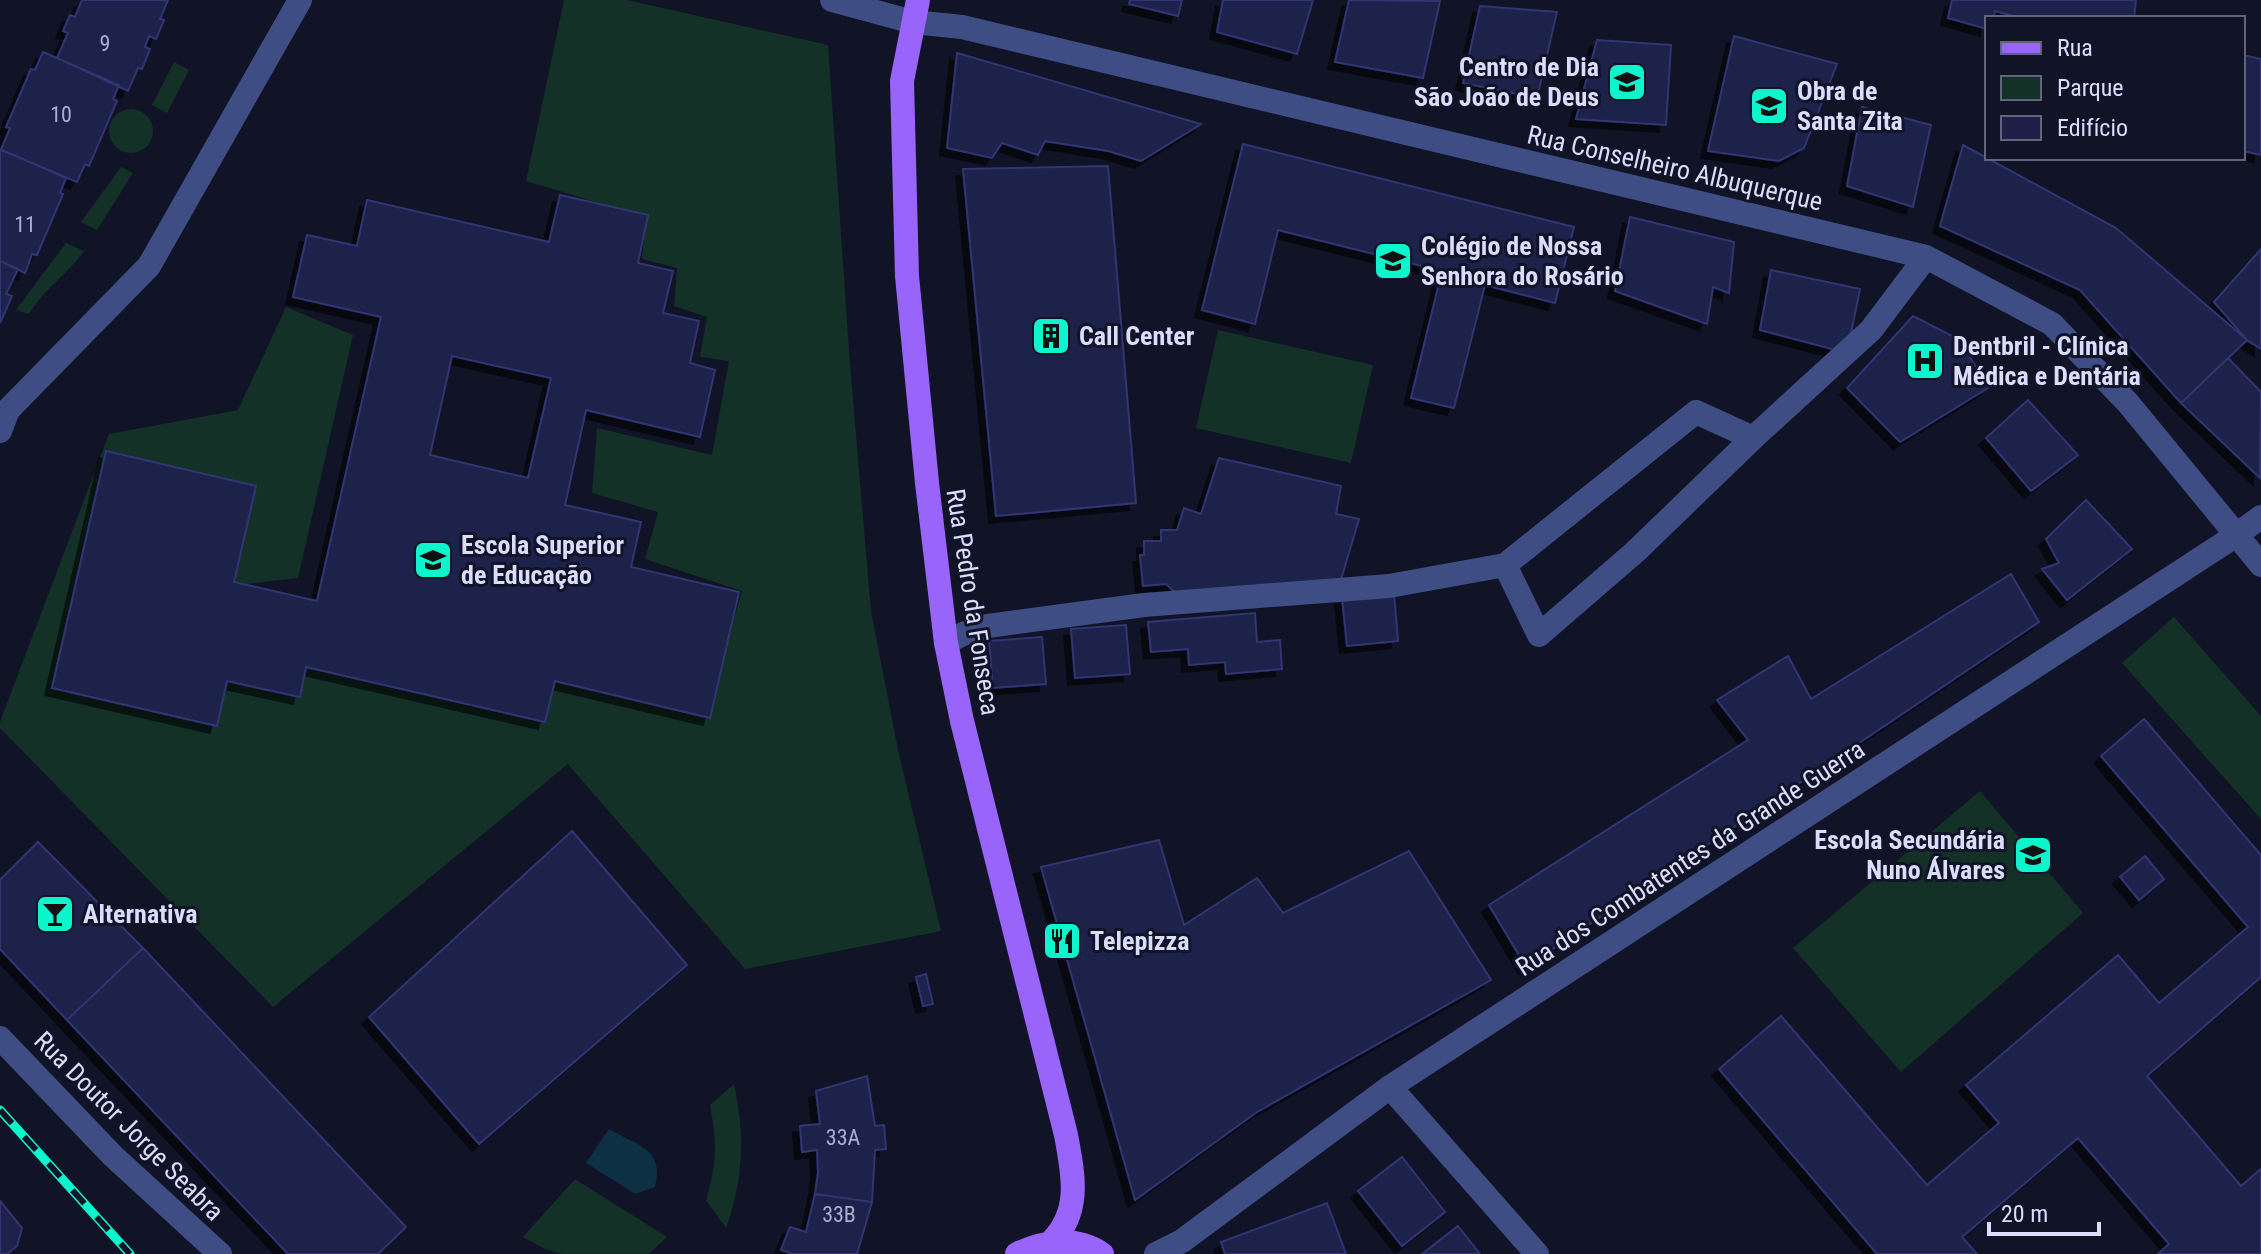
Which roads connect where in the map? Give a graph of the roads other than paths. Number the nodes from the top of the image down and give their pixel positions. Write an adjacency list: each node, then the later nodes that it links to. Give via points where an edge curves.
1 (300, 0): 5 (street, via 149,266 8,410)
2 (832, 0): 3 (street, Rua Conselheiro Albuquerque)
3 (915, 11): 4 (street, Rua Conselheiro Albuquerque, via 962,27); 11 (main road, Rua Pedro da Fonseca, via 902,81 907,276)
4 (1926, 257): 6 (street, via 1871,330); 8 (street, Rua Conselheiro Albuquerque, via 2052,324 2128,403)
5 (0, 431)
6 (1753, 438): 9 (street, via 1696,412); 9 (street, via 1539,635)
7 (2261, 517): 8 (street, Rua dos Combatentes da Grande Guerra)
8 (2235, 536): 10 (street, Rua Conselheiro Albuquerque); 13 (street, Rua dos Combatentes da Grande Guerra)
9 (1505, 565): 11 (street, via 1389,586 1144,605 988,626)
10 (2261, 565)
11 (946, 643): 14 (main road, Rua Pedro da Fonseca, via 1066,1135 1074,1183 1070,1213)
12 (0, 1038): 15 (street, Rua Doutor Jorge Seabra, via 113,1156)
13 (1390, 1087): 18 (street, Rua dos Combatentes da Grande Guerra, via 1182,1241); 19 (street)
14 (1051, 1242): 16 (main road); 17 (main road, via 1074,1243)
15 (220, 1254)
16 (1017, 1254)
17 (1102, 1254)
18 (1156, 1254)
19 (1537, 1254)

